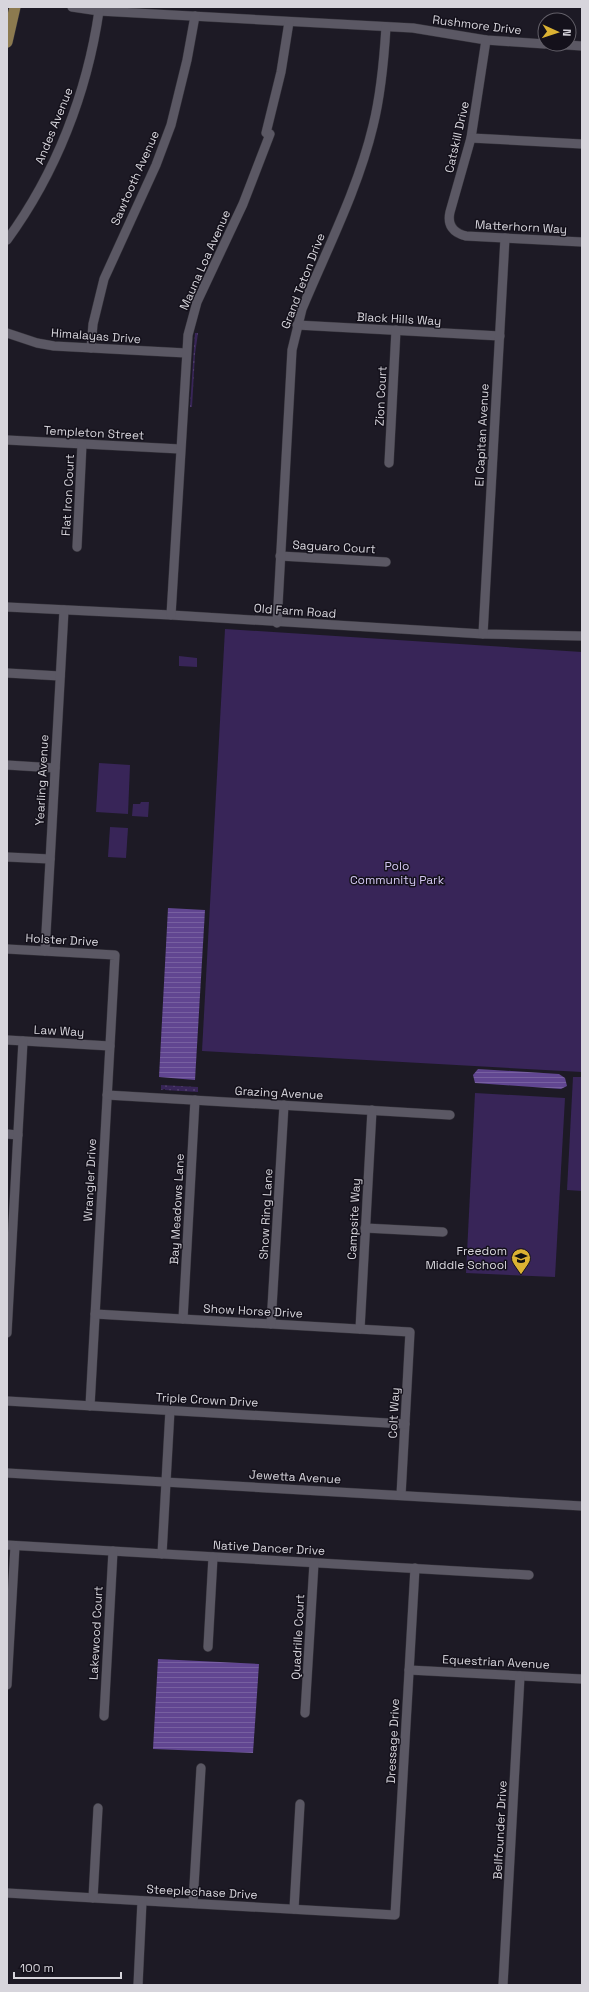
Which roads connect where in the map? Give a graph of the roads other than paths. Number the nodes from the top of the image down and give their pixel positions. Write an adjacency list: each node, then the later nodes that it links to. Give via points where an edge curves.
1 (15, 7): 8 (main road)
2 (72, 7): 3 (street, Rushmore Drive)
3 (99, 11): 4 (street, Rushmore Drive); 14 (street, Andes Avenue, via 84,83 64,138 35,196)
4 (195, 16): 5 (street, Rushmore Drive); 20 (street, Sawtooth Avenue, via 171,125 156,165 104,279)
5 (289, 22): 6 (street, Rushmore Drive); 21 (street, Mauna Loa Avenue, via 281,72 266,133 270,134 243,204 197,302)
6 (386, 27): 7 (street, Rushmore Drive, via 413,28); 16 (street, Grand Teton Drive, via 378,104 364,158)
7 (486, 40): 9 (street, Rushmore Drive); 10 (street, Catskill Drive)
8 (7, 42)
9 (537, 43)
10 (471, 138): 11 (street); 12 (street, Catskill Drive, via 449,217 451,228)
11 (582, 144)
12 (460, 235): 13 (street, Matterhorn Way)
13 (505, 238): 15 (street, Matterhorn Way); 19 (street, El Capitan Avenue)
14 (7, 240)
15 (582, 242)
16 (297, 325): 17 (street, Black Hills Way); 27 (street, Grand Teton Drive, via 292,350)
17 (396, 330): 19 (street, Black Hills Way); 25 (street, Zion Court)
18 (7, 333): 20 (street, Himalayas Drive, via 37,343)
19 (500, 336): 33 (street, El Capitan Avenue)
20 (91, 348): 21 (street, Himalayas Drive)
21 (186, 353): 24 (street, Mauna Loa Avenue)
22 (7, 440): 23 (street, Templeton Street)
23 (82, 444): 24 (street, Templeton Street); 26 (street, Flat Iron Court)
24 (180, 449): 31 (street, Mauna Loa Avenue)
25 (389, 463)
26 (77, 547)
27 (280, 556): 28 (street, Saguaro Court); 32 (street, Grand Teton Drive)
28 (386, 562)
29 (7, 607): 30 (street, Old Farm Road)
30 (64, 610): 31 (street, Old Farm Road); 36 (street, Yearling Avenue)
31 (171, 615): 32 (street, Old Farm Road)
32 (277, 623): 33 (street, Old Farm Road)
33 (483, 634): 34 (street, Old Farm Road)
34 (582, 636)
35 (7, 673): 36 (street)
36 (60, 676): 38 (street, Yearling Avenue)
37 (7, 765): 38 (street)
38 (55, 768): 40 (street, Yearling Avenue)
39 (7, 857): 40 (street)
40 (50, 859): 42 (street, Yearling Avenue)
41 (7, 948): 42 (street, Holster Drive)
42 (45, 951): 43 (street, Holster Drive)
43 (115, 955): 46 (street, Wrangler Drive)
44 (7, 1040): 45 (street, Law Way)
45 (23, 1041): 46 (street, Law Way); 53 (street)
46 (110, 1046): 47 (street, Wrangler Drive)
47 (107, 1095): 48 (street, Grazing Avenue); 57 (street, Wrangler Drive)
48 (196, 1100): 49 (street, Grazing Avenue); 58 (street, Bay Meadows Lane)
49 (284, 1105): 50 (street, Grazing Avenue); 59 (street, Show Ring Lane)
50 (372, 1110): 51 (street, Grazing Avenue); 55 (street, Campsite Way)
51 (450, 1115)
52 (7, 1134): 53 (street)
53 (18, 1135): 54 (street)
54 (10, 1220): 62 (street)
55 (365, 1228): 56 (street); 60 (street, Campsite Way)
56 (443, 1232)
57 (95, 1314): 58 (street, Show Horse Drive); 64 (street, Wrangler Drive)
58 (183, 1319): 59 (street, Show Horse Drive)
59 (271, 1324): 60 (street, Show Horse Drive)
60 (360, 1329): 61 (street, Show Horse Drive)
61 (410, 1332): 66 (street, Colt Way)
62 (7, 1333)
63 (7, 1401): 64 (street, Triple Crown Drive)
64 (90, 1406): 65 (street, Triple Crown Drive)
65 (170, 1410): 66 (street, Triple Crown Drive); 68 (street)
66 (405, 1424): 69 (street, Colt Way)
67 (7, 1473): 68 (street, Jewetta Avenue)
68 (166, 1482): 69 (street, Jewetta Avenue); 73 (street)
69 (401, 1495): 70 (street, Jewetta Avenue)
70 (582, 1506)
71 (11, 1546): 72 (street, Native Dancer Drive); 82 (street)
72 (113, 1551): 73 (street, Native Dancer Drive); 84 (street, Lakewood Court)
73 (162, 1554): 74 (street, Native Dancer Drive)
74 (213, 1557): 75 (street, Native Dancer Drive); 78 (street)
75 (314, 1563): 76 (street, Native Dancer Drive); 83 (street, Quadrille Court)
76 (415, 1568): 77 (street, Native Dancer Drive); 79 (street, Dressage Drive)
77 (530, 1575)
78 (208, 1647)
79 (409, 1670): 80 (street, Equestrian Avenue); 93 (street, Dressage Drive)
80 (520, 1676): 81 (street, Equestrian Avenue); 95 (street, Bellfounder Drive)
81 (582, 1679)
82 (7, 1685)
83 (305, 1713)
84 (104, 1716)
85 (201, 1768): 91 (street)
86 (300, 1804): 92 (street)
87 (98, 1808): 89 (street)
88 (7, 1893): 89 (street, Steeplechase Drive)
89 (93, 1898): 90 (street, Steeplechase Drive)
90 (142, 1901): 91 (street, Steeplechase Drive); 94 (street)
91 (193, 1903): 92 (street, Steeplechase Drive)
92 (294, 1909): 93 (street, Steeplechase Drive)
93 (396, 1915)
94 (138, 1985)
95 (503, 1985)

